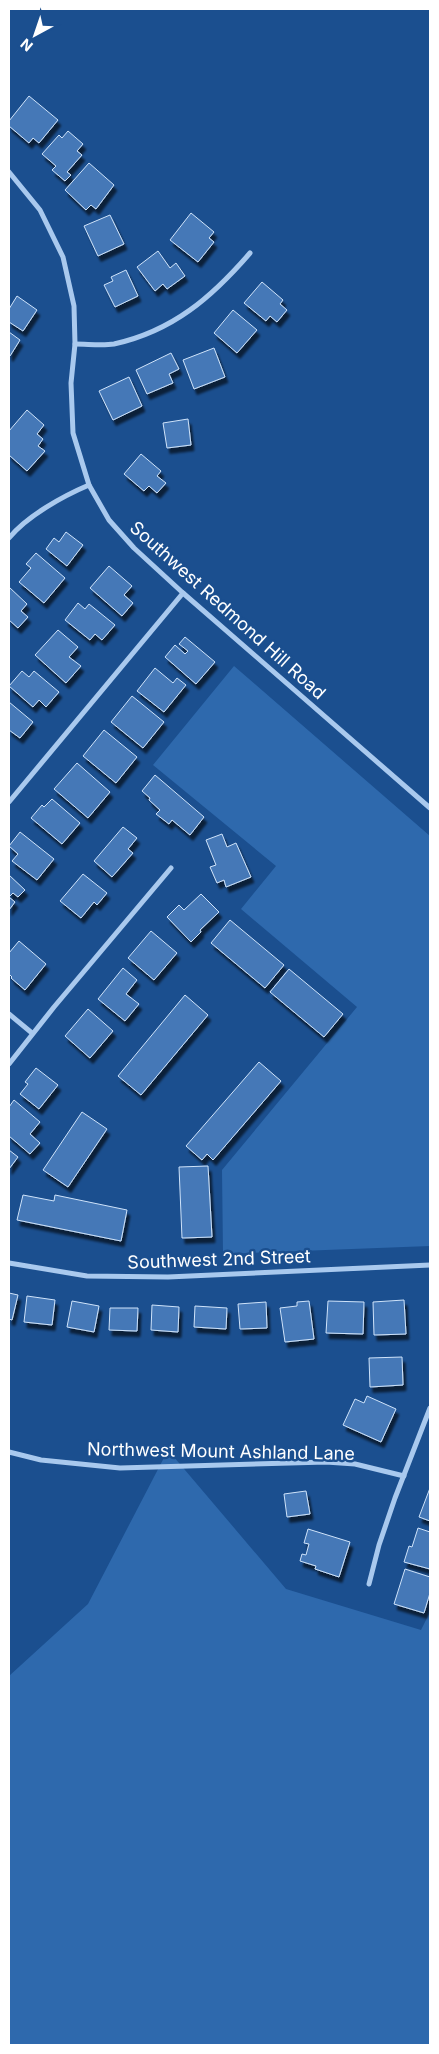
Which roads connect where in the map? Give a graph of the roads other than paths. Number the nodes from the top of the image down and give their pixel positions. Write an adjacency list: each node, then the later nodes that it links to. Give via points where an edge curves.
1 (9, 172): 3 (street, Southwest Redmond Hill Road, via 40,210 63,258 74,306)
2 (250, 253): 3 (street, via 210,296 179,318 144,335 112,344)
3 (75, 344): 4 (street, Southwest Redmond Hill Road, via 71,383 73,433)
4 (89, 485): 5 (street, via 36,515); 6 (street, Southwest Redmond Hill Road, via 109,520)
5 (9, 538)
6 (183, 593): 7 (street); 8 (street, Southwest Redmond Hill Road)
7 (9, 802)
8 (430, 808)
9 (171, 868): 11 (street)
10 (9, 1014): 11 (street)
11 (32, 1033): 12 (street)
12 (9, 1064)
13 (9, 1263): 14 (street, Southwest 2nd Street, via 88,1276 156,1277)
14 (430, 1265)
15 (430, 1408): 17 (street)
16 (9, 1452): 17 (street, Northwest Mount Ashland Lane, via 41,1460 120,1468 326,1462 355,1464)
17 (404, 1476): 18 (street, via 379,1545)
18 (369, 1584)

